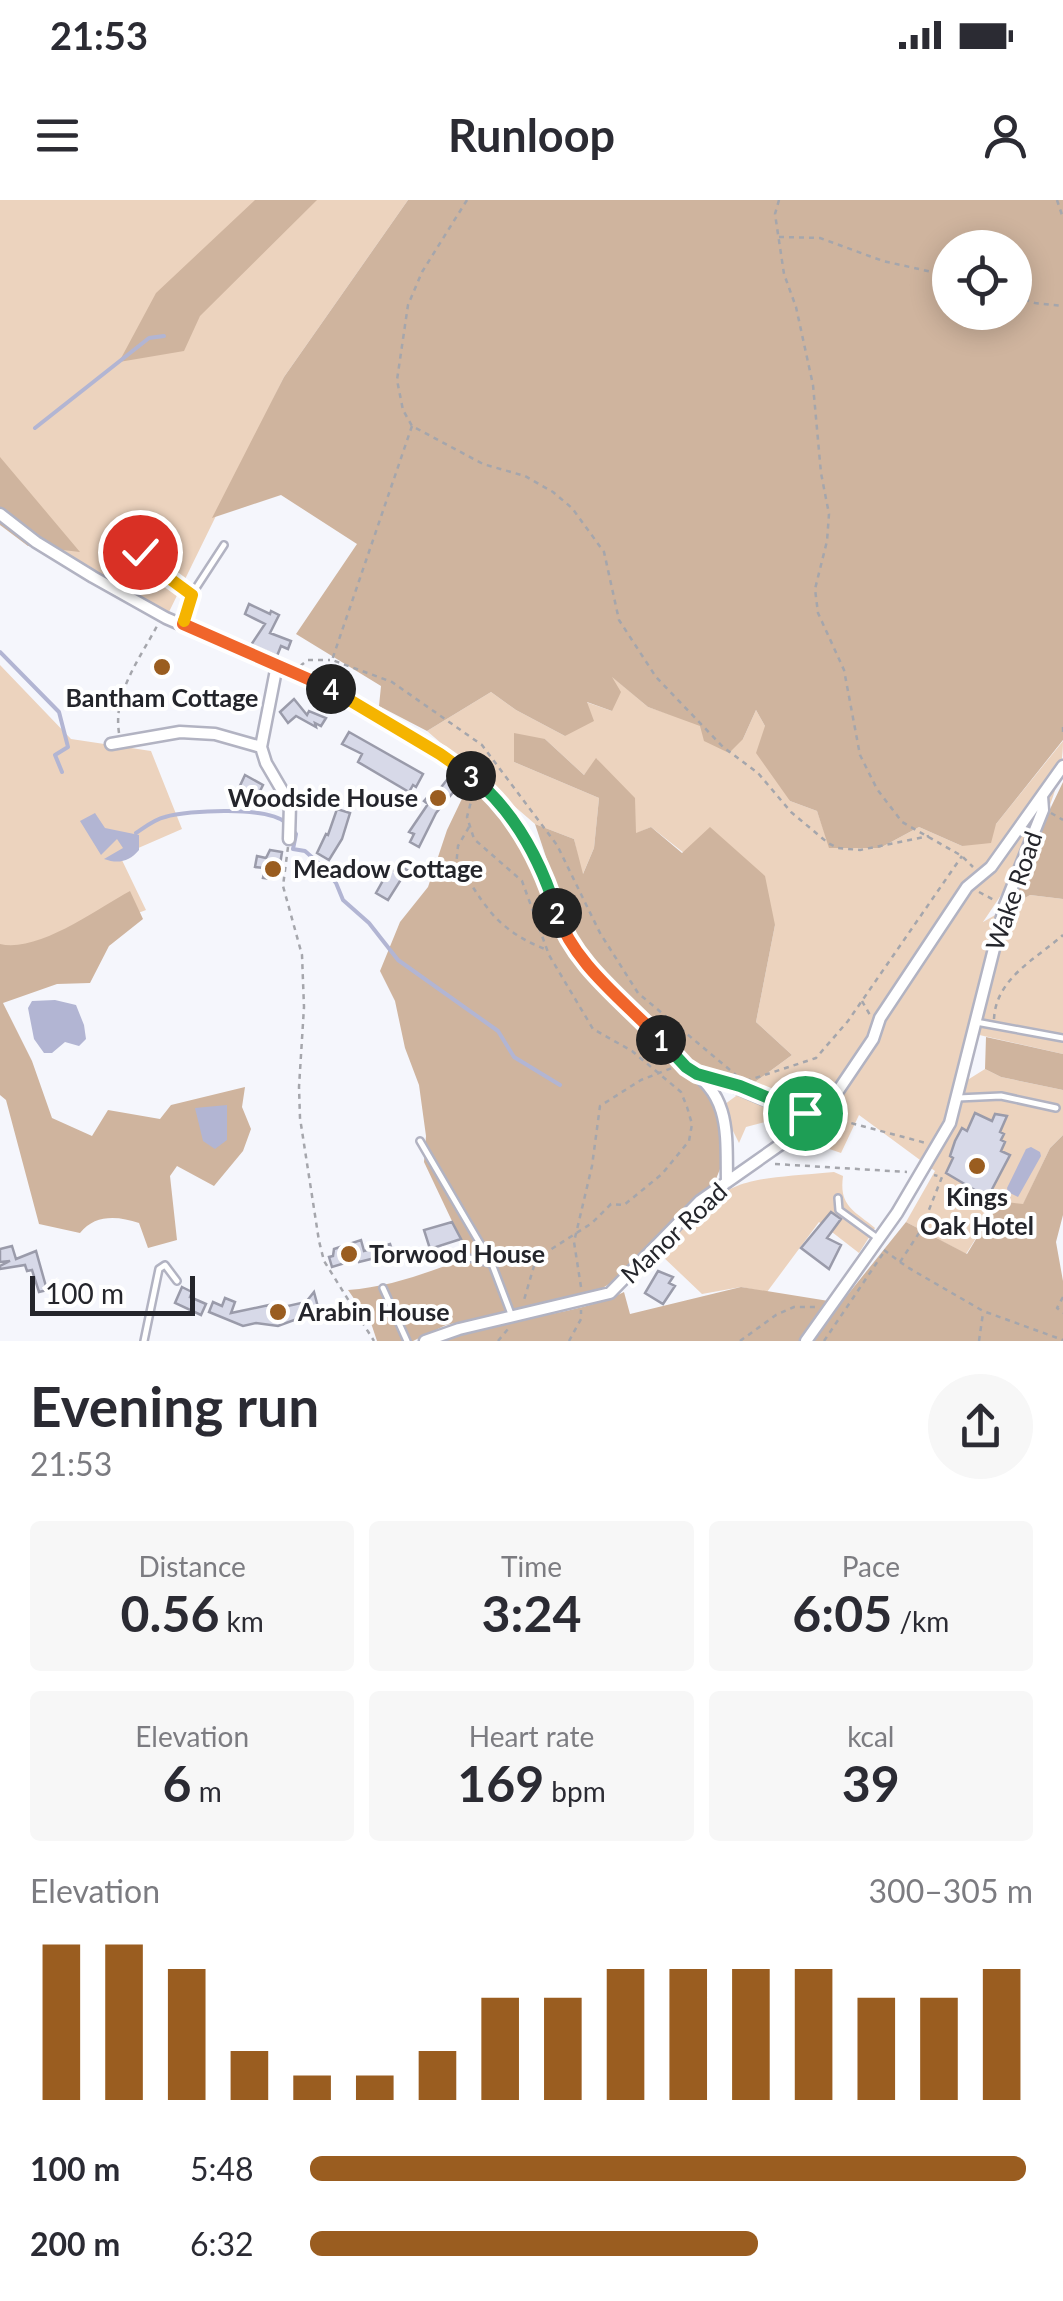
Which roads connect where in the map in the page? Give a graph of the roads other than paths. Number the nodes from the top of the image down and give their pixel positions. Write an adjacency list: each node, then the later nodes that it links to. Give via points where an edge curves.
1 (0, 514): 5 (street, via 36,542)
2 (224, 546): 4 (lane)
3 (140, 552): 4 (lane)
4 (192, 595): 5 (lane)
5 (183, 624): 6 (street)
6 (277, 665): 8 (street); 14 (street, via 476,780 525,837 563,931 582,958)
7 (116, 743): 8 (street, via 180,732)
8 (262, 747): 11 (street, via 290,804)
9 (1063, 766): 10 (street, Wake Road)
10 (1042, 796): 12 (street, Wake Road, via 1044,810 1005,904); 17 (street, Manor Road, via 967,887)
11 (289, 839)
12 (976, 1022): 13 (lane); 15 (street, Wake Road)
13 (1063, 1038)
14 (697, 1074): 17 (street); 19 (street, via 715,1096 726,1126)
15 (958, 1098): 16 (lane, via 1001,1096); 21 (street, Wake Road, via 938,1146)
16 (1056, 1108)
17 (821, 1116): 19 (street, Manor Road)
18 (420, 1141): 23 (lane)
19 (727, 1182): 26 (street, Manor Road, via 610,1293)
20 (838, 1198): 21 (lane, via 839,1210)
21 (879, 1239): 30 (street, Wake Road)
22 (465, 1257): 23 (lane)
23 (492, 1264): 26 (lane)
24 (177, 1281): 27 (lane, via 165,1265 160,1269)
25 (382, 1288): 28 (lane)
26 (516, 1316): 29 (street, Manor Road)
27 (144, 1341)
28 (407, 1341)
29 (425, 1341)
30 (806, 1341)

